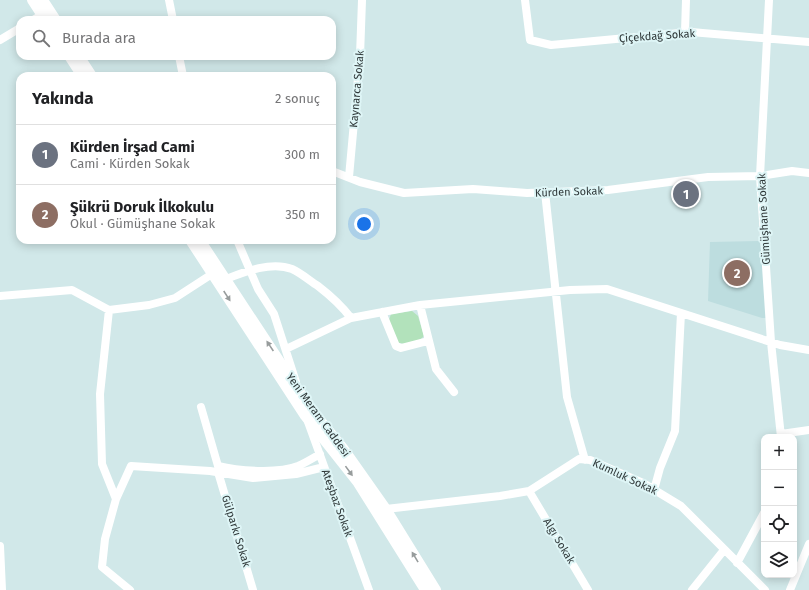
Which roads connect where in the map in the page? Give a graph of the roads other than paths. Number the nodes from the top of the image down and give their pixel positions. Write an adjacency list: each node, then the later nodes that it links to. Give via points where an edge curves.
1 (32, 0): 8 (main road)
2 (42, 0): 9 (main road)
3 (170, 0): 10 (street)
4 (362, 0): 25 (street, Kaynarca Sokak, via 360,56)
5 (525, 0): 12 (street, Çiçekdağ Sokak, via 530,40 551,45)
6 (686, 0): 12 (street)
7 (769, 0): 13 (street, Gümüşhane Sokak)
8 (39, 16)
9 (53, 16)
10 (172, 16)
11 (16, 30): 14 (street)
12 (685, 32): 13 (street, Çiçekdağ Sokak)
13 (766, 38): 15 (street, Çiçekdağ Sokak); 24 (street, Gümüşhane Sokak)
14 (0, 40)
15 (809, 42)
16 (72, 60): 19 (main road)
17 (82, 60): 20 (main road)
18 (180, 60): 21 (street)
19 (79, 72)
20 (89, 72)
21 (182, 72)
22 (336, 172): 25 (street, Kürden Sokak)
23 (809, 173): 24 (street, Kürden Sokak, via 792,170)
24 (760, 176): 26 (street, Kürden Sokak, via 708,177 608,190); 41 (street, Gümüşhane Sokak)
25 (348, 177): 26 (street, Kürden Sokak, via 404,193 473,189)
26 (545, 192): 33 (street)
27 (193, 244): 31 (main road, Yeni Meram Caddesi)
28 (203, 244): 32 (main road, Yeni Meram Caddesi)
29 (238, 244): 30 (street)
30 (249, 270): 32 (street); 39 (street, via 267,267 291,269 329,294); 42 (street, via 274,314)
31 (212, 274): 36 (street, via 176,298 149,305); 47 (main road, Yeni Meram Caddesi, one-way to 47)
32 (226, 279): 44 (main road, Yeni Meram Caddesi, one-way to 32)
33 (556, 292): 35 (street); 38 (street, via 607,289); 53 (street, via 566,397)
34 (0, 296): 36 (street, via 72,290)
35 (420, 305): 37 (street); 40 (street)
36 (109, 310): 58 (street, via 100,394 102,464)
37 (382, 312): 39 (street); 40 (street, via 396,346 401,348)
38 (681, 313): 41 (street); 56 (street, via 675,431)
39 (351, 318): 42 (street)
40 (428, 341): 45 (street, via 436,369)
41 (771, 342): 43 (street); 49 (street, Gümüşhane Sokak)
42 (286, 349): 44 (street)
43 (809, 350)
44 (298, 388): 59 (main road, Yeni Meram Caddesi)
45 (454, 392)
46 (201, 407): 52 (street, via 218,466 234,470 270,470 297,466)
47 (305, 416): 51 (main road, Yeni Meram Caddesi); 52 (street, Ateşbaz Sokak)
48 (809, 430): 50 (street)
49 (781, 434)
50 (790, 434)
51 (335, 453): 52 (street); 70 (main road, Yeni Meram Caddesi, one-way to 70, via 376,511)
52 (320, 456): 54 (street, Ateşbaz Sokak)
53 (585, 460): 56 (street, Kumluk Sokak); 57 (street, Kumluk Sokak, via 579,459)
54 (324, 467): 55 (street, via 296,474 253,478); 69 (street, Ateşbaz Sokak)
55 (218, 472): 58 (street, via 131,466); 68 (street, Gülparkı Sokak)
56 (654, 490): 64 (street, Kumluk Sokak, via 681,506)
57 (529, 491): 59 (street, Kumluk Sokak); 72 (street, Algı Sokak)
58 (116, 499): 67 (street, via 105,539 102,567)
59 (386, 509): 71 (main road, Yeni Meram Caddesi, one-way to 59)
60 (761, 519): 65 (street)
61 (809, 544): 75 (street)
62 (0, 546): 63 (street)
63 (0, 550): 66 (street)
64 (724, 550): 65 (street, Kumluk Sokak); 73 (street)
65 (737, 563): 74 (street, Kumluk Sokak)
66 (2, 590)
67 (130, 590)
68 (253, 590)
69 (369, 590)
70 (425, 590)
71 (436, 590)
72 (588, 590)
73 (692, 590)
74 (764, 590)
75 (790, 590)

